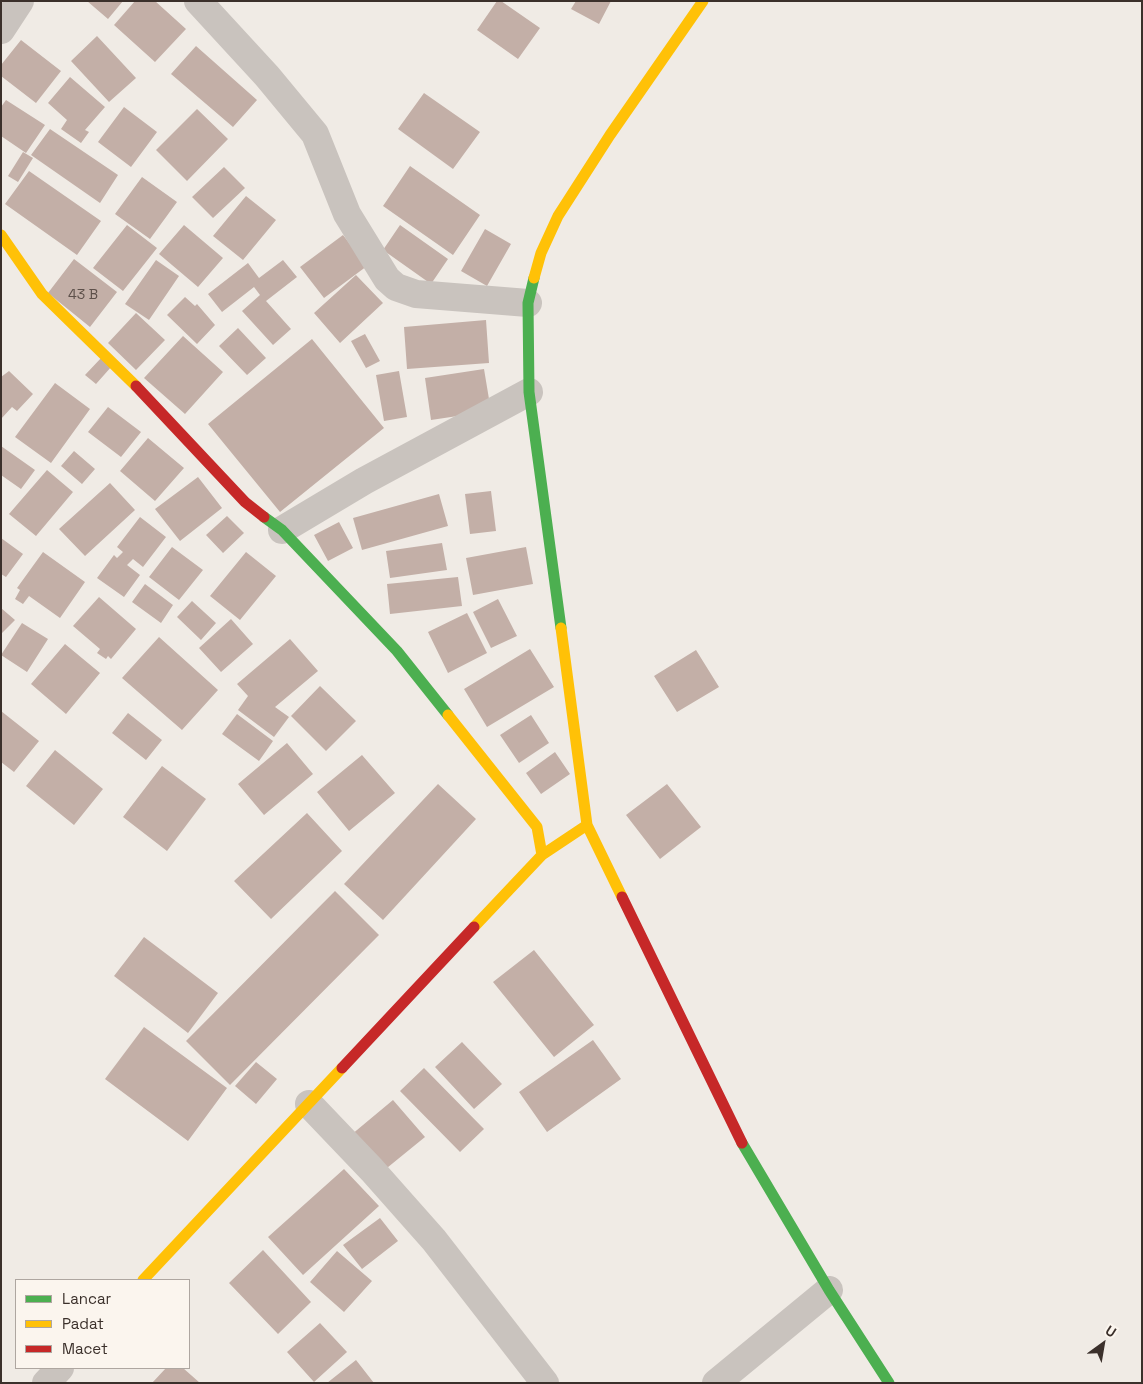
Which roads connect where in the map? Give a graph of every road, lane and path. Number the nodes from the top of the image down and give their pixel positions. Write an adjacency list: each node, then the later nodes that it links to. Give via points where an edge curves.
1 (20, 1): 4 (street)
2 (198, 1): 6 (street, via 315,134 348,214 387,279 396,287 416,294)
3 (703, 1): 6 (main road, via 558,216 541,252)
4 (1, 30)
5 (1, 235): 8 (main road, via 42,294 129,379 245,502)
6 (528, 303): 7 (main road)
7 (529, 392): 8 (street, via 364,481); 9 (main road)
8 (282, 530): 10 (main road, via 397,651 537,827)
9 (587, 825): 10 (main road); 13 (main road, via 743,1144)
10 (542, 855): 11 (main road)
11 (309, 1104): 12 (main road); 16 (street, via 434,1240)
12 (144, 1279)
13 (829, 1290): 17 (street); 18 (main road)
14 (59, 1369): 15 (street)
15 (46, 1383)
16 (545, 1383)
17 (716, 1383)
18 (889, 1383)

